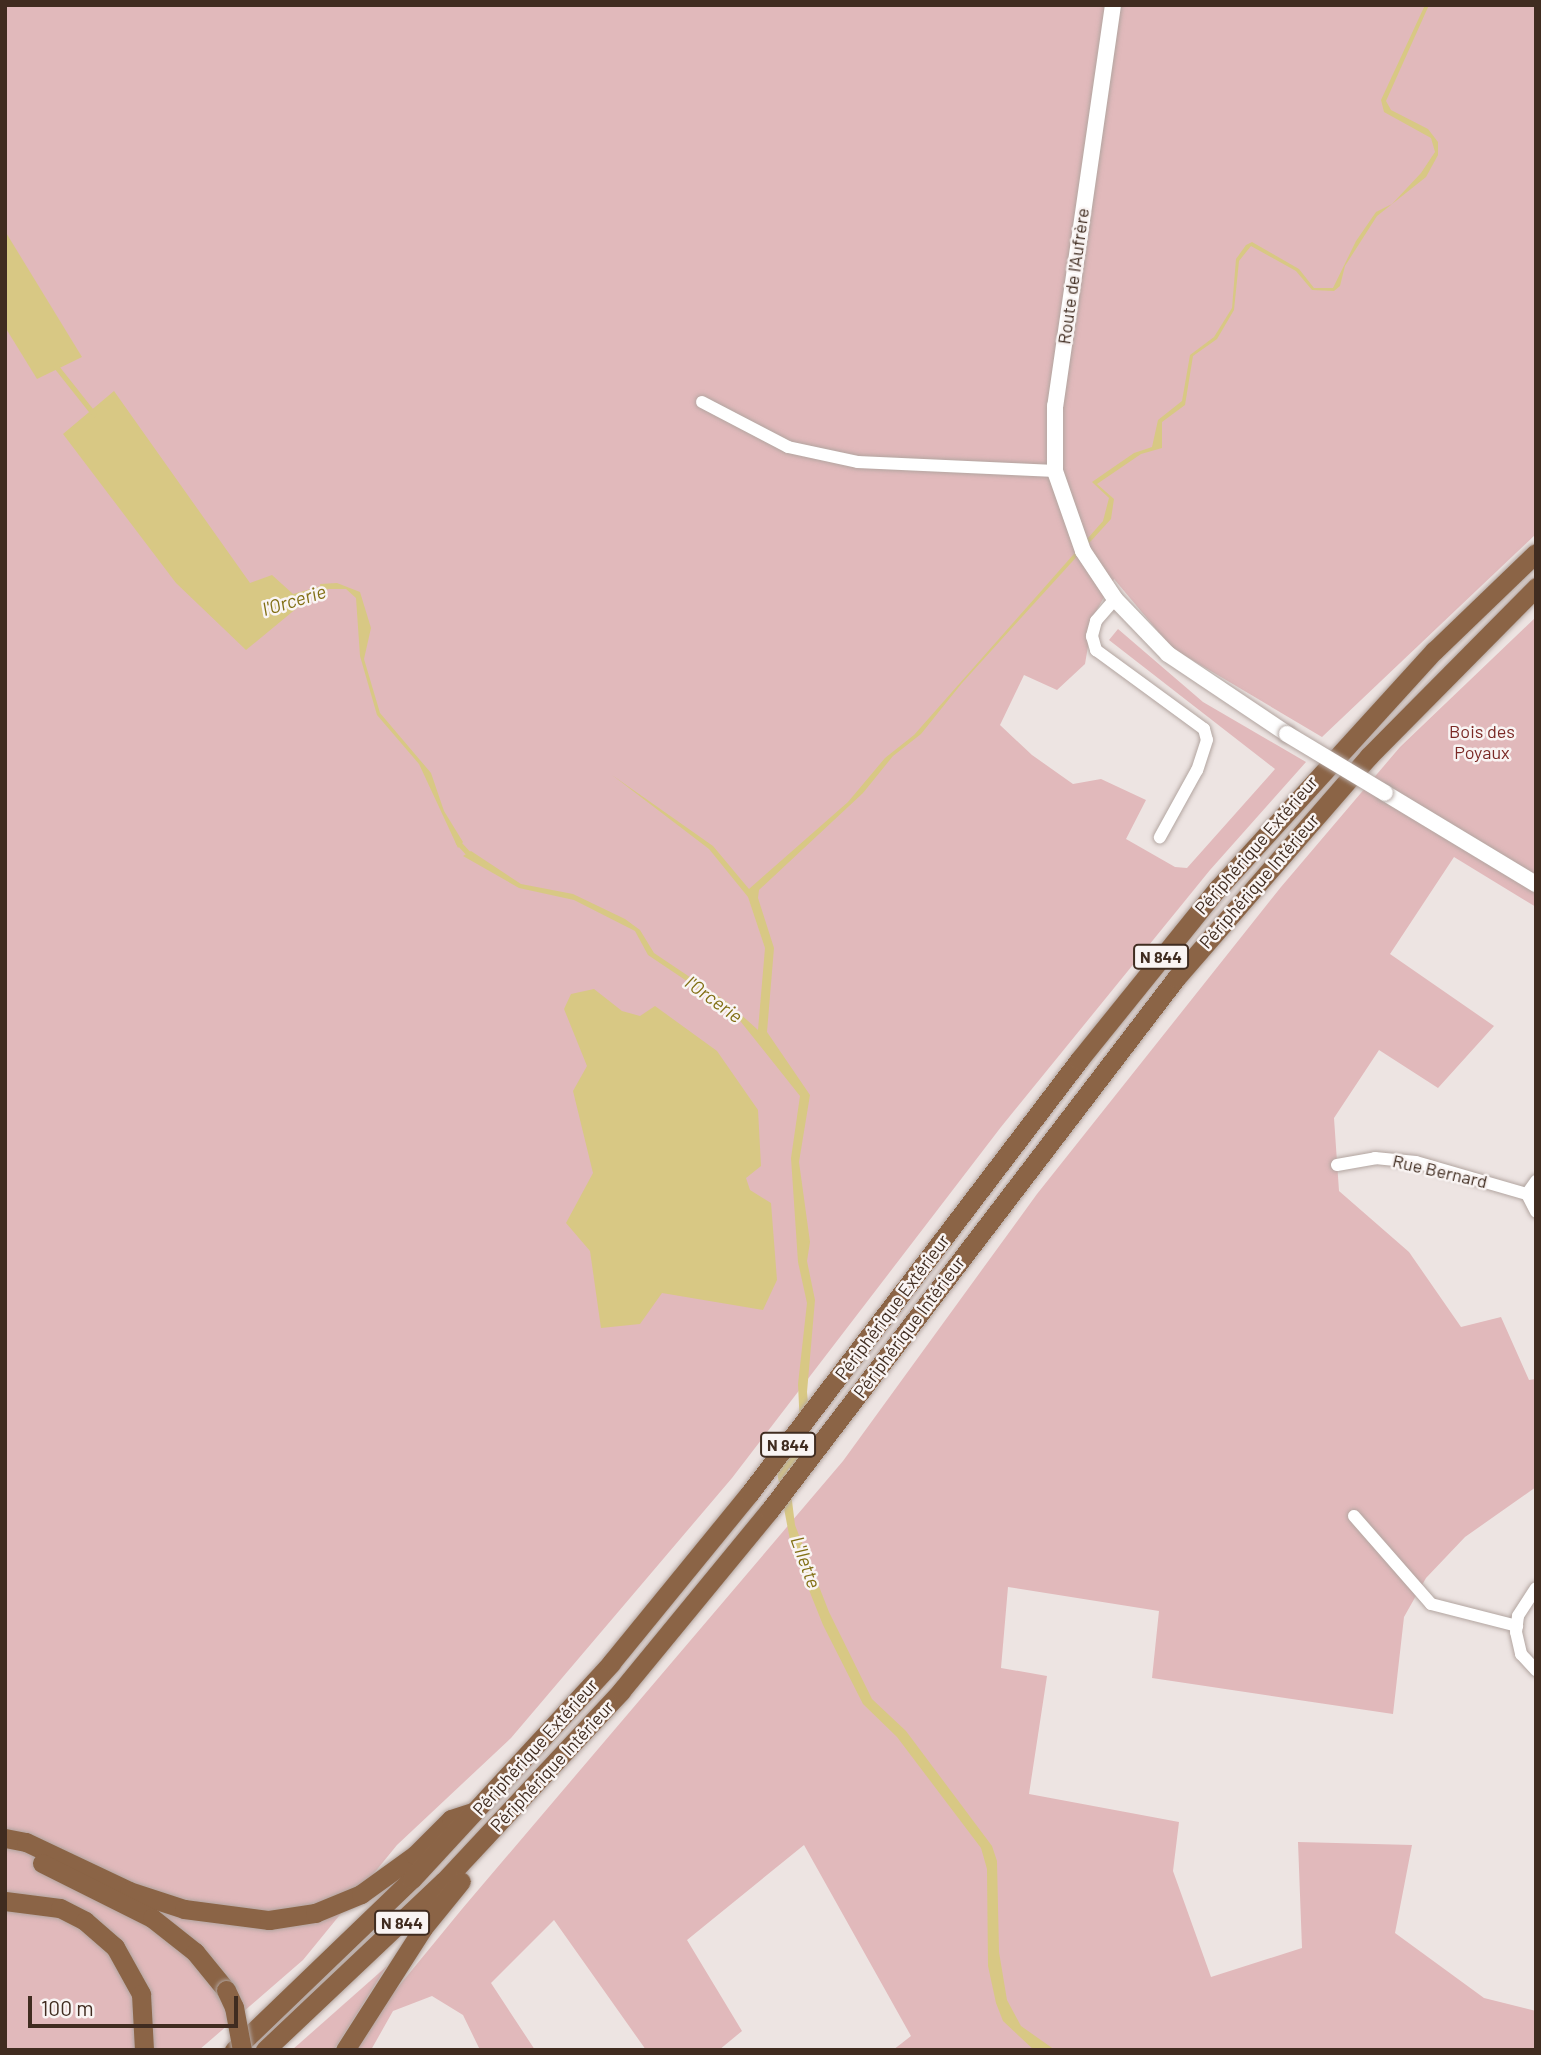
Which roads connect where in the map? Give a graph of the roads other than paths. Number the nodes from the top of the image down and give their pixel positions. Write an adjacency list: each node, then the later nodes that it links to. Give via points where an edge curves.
1 (1113, 5): 3 (street, Route de l'Aufrère, via 1055,406)
2 (702, 402): 3 (street, via 788,447 858,462)
3 (1055, 471): 6 (street, Route de l'Aufrère, via 1082,547)
4 (1536, 552): 18 (highway, Périphérique Extérieur / N 844, via 1424,661 1217,888 1079,1060 749,1494 619,1653)
5 (1536, 587): 17 (highway, Périphérique Intérieur / N 844, via 1368,756 1252,887 1114,1056 769,1511 621,1691)
6 (1115, 599): 7 (street, via 1096,621 1092,636 1096,650 1204,729 1207,740 1197,770); 8 (street, Route de l'Aufrère, bridge, via 1168,654 1287,734)
7 (1160, 837)
8 (1536, 884)
9 (1337, 1165): 11 (street, Rue Bernard, via 1375,1158 1416,1162)
10 (1536, 1181): 11 (street)
11 (1527, 1194): 12 (street)
12 (1536, 1212)
13 (1354, 1516): 15 (street, via 1431,1604)
14 (1536, 1588): 15 (street)
15 (1517, 1626): 16 (street, via 1518,1646)
16 (1536, 1670)
17 (532, 1788): 24 (highway, Périphérique Intérieur / N 844, via 390,1935); 25 (highway, via 525,1814 446,1898)
18 (479, 1810): 19 (highway, via 451,1819 415,1855 361,1894 315,1913 269,1920 184,1909 129,1891 26,1842); 22 (highway, Périphérique Extérieur / N 844, via 374,1918)
19 (5, 1839): 23 (highway, bridge, via 152,1918 195,1952 226,1990 237,2016)
20 (5, 1901): 21 (highway, via 60,1908 85,1921 115,1947 141,1994)
21 (144, 2050)
22 (234, 2050)
23 (242, 2050)
24 (265, 2050)
25 (345, 2050)

